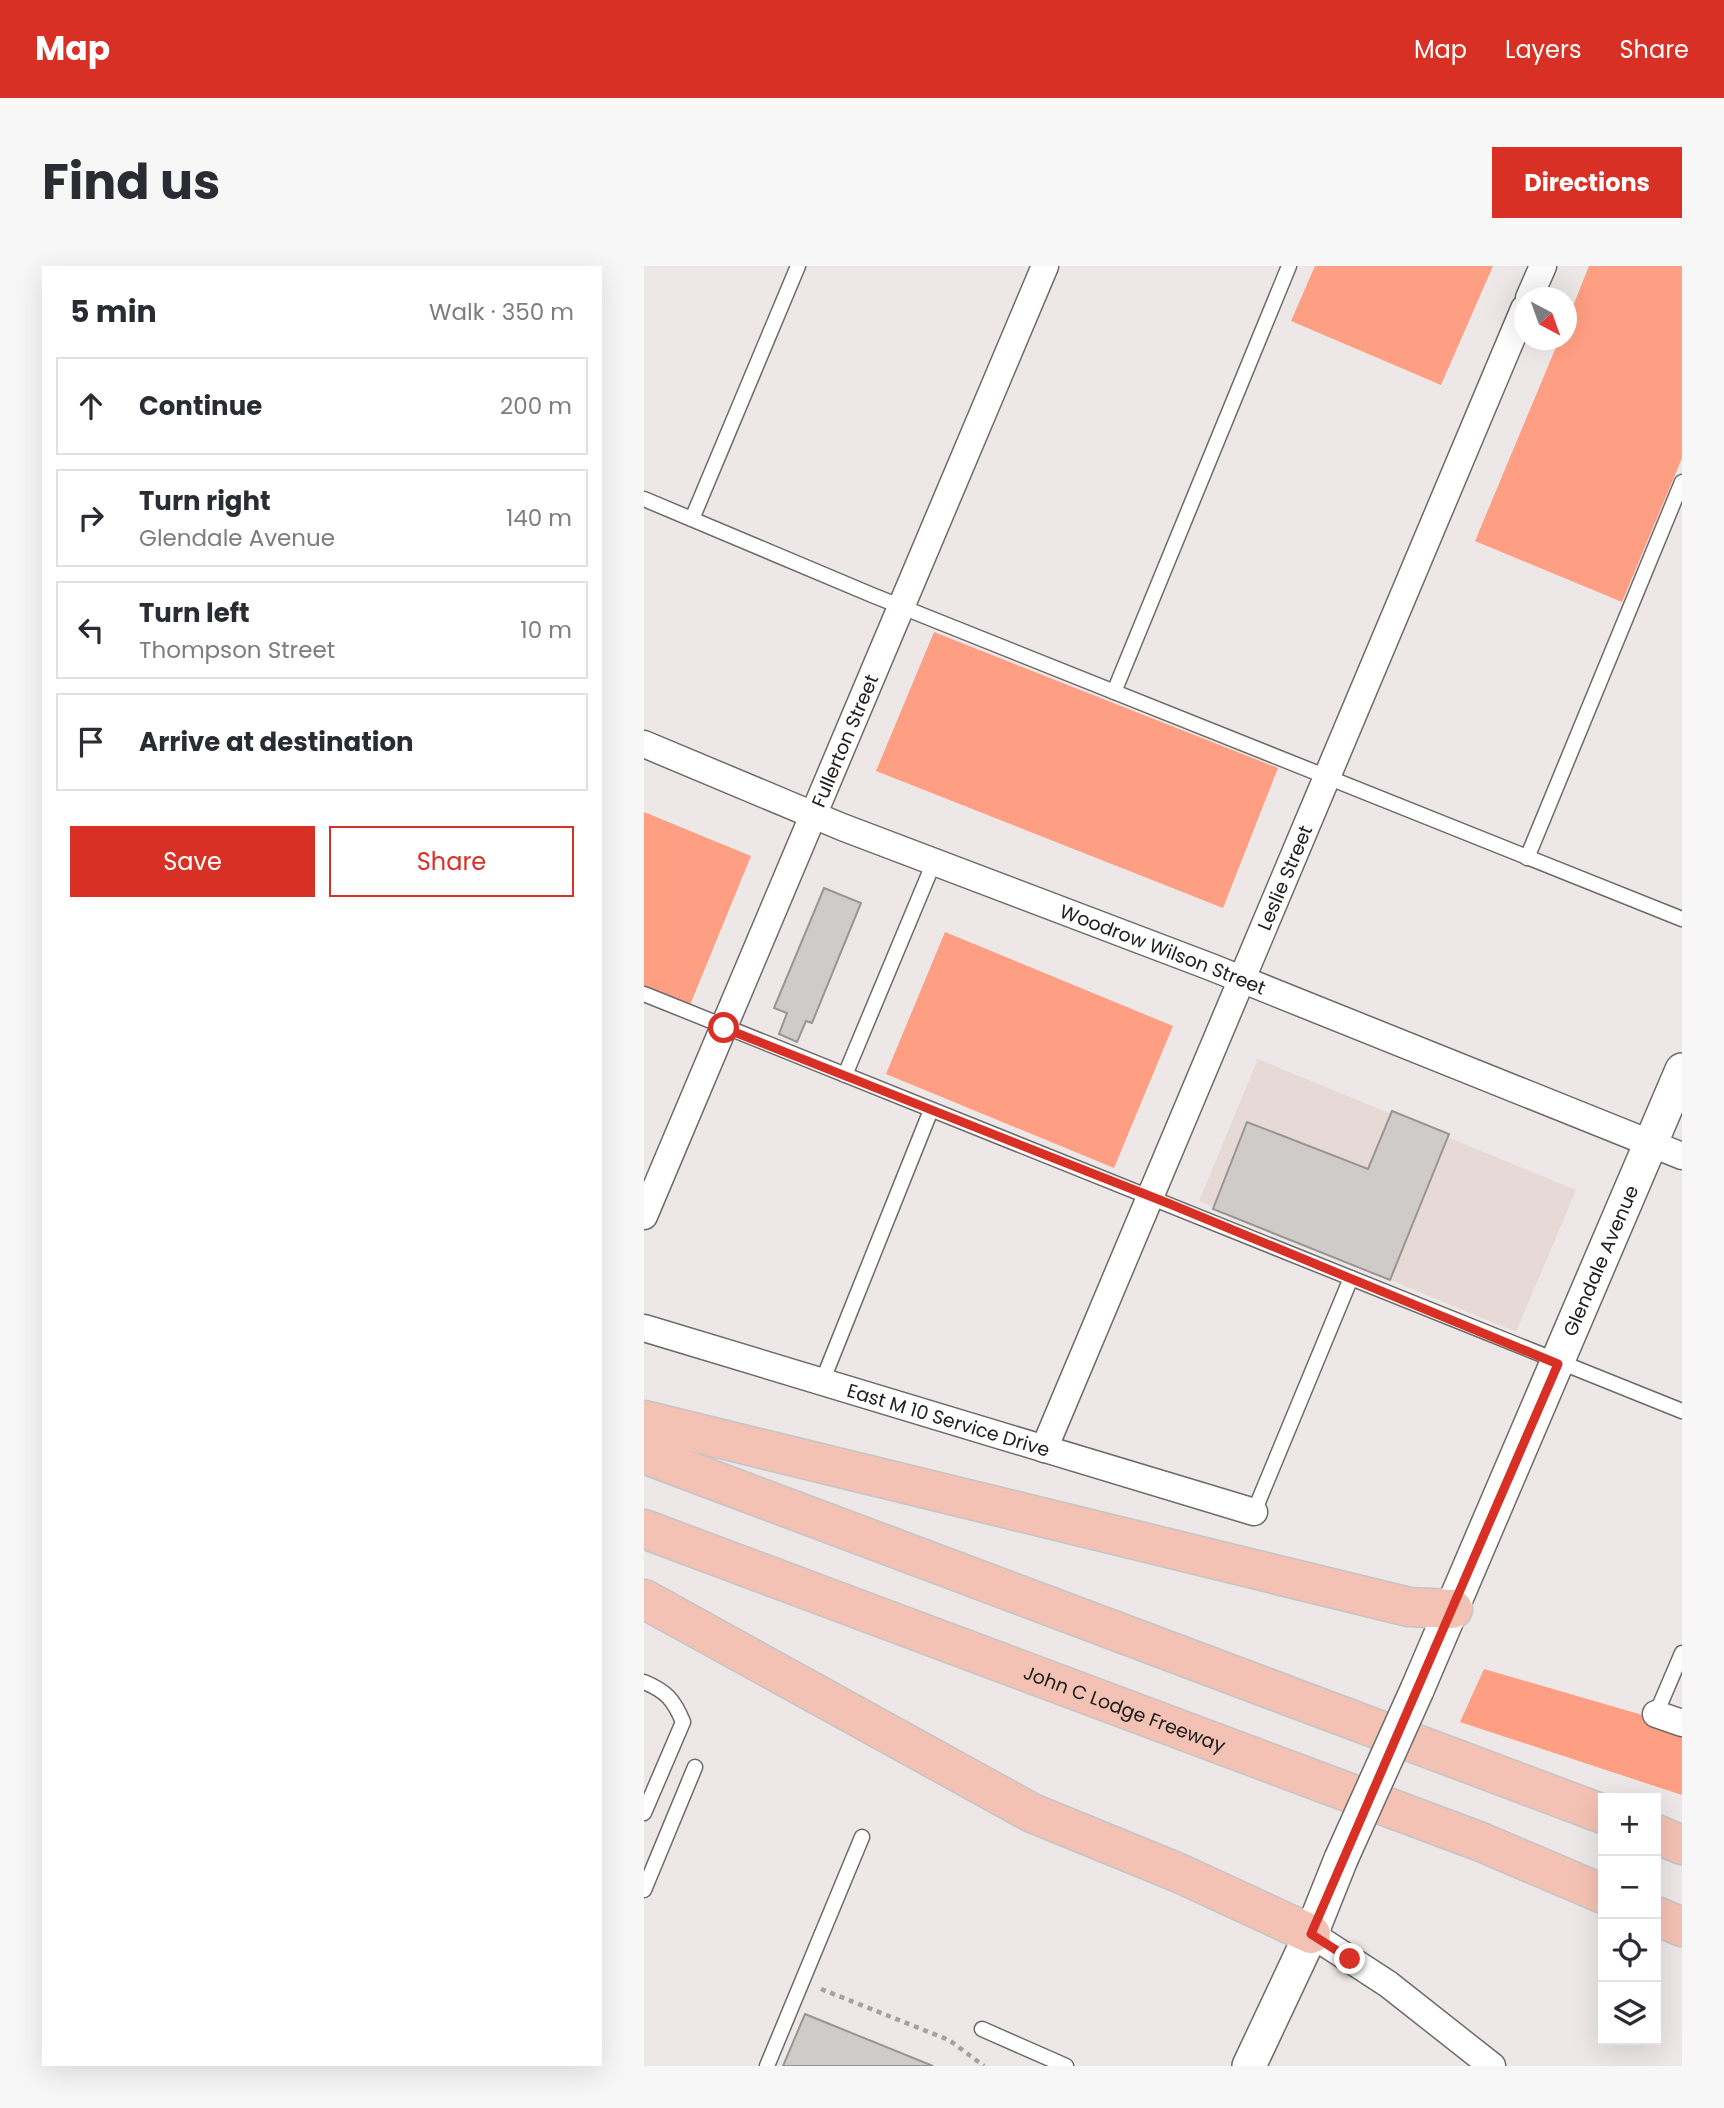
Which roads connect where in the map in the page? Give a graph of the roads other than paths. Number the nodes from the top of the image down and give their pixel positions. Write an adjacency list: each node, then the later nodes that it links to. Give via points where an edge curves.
1 (798, 266): 9 (lane)
2 (1045, 266): 10 (street, Fullerton Street)
3 (1289, 266): 11 (lane)
4 (1543, 266): 5 (street)
5 (1534, 287)
6 (1514, 333): 13 (street, Leslie Street)
7 (1682, 482): 15 (lane)
8 (644, 499): 9 (lane)
9 (692, 519): 10 (lane)
10 (900, 605): 11 (lane); 14 (street, Fullerton Street)
11 (1114, 692): 13 (lane)
12 (644, 744): 14 (street, Woodrow Wilson Street)
13 (1327, 778): 15 (lane); 18 (street, Leslie Street)
14 (811, 814): 16 (street, Woodrow Wilson Street); 20 (street, Fullerton Street)
15 (1527, 858): 17 (lane)
16 (934, 862): 18 (street, Woodrow Wilson Street); 22 (lane)
17 (1682, 919)
18 (1242, 979): 24 (street, Woodrow Wilson Street); 25 (street, Leslie Street)
19 (644, 994): 20 (lane)
20 (724, 1028): 22 (lane); 26 (street, Fullerton Street)
21 (1682, 1070): 24 (street, Glendale Avenue)
22 (845, 1075): 23 (lane)
23 (931, 1110): 25 (lane); 30 (lane)
24 (1667, 1150): 29 (street, Glendale Avenue)
25 (1150, 1198): 27 (lane); 33 (street, Leslie Street)
26 (644, 1216)
27 (1351, 1279): 29 (lane); 35 (lane)
28 (644, 1328): 30 (street, East M 10 Service Drive)
29 (1558, 1364): 31 (lane); 38 (street, Glendale Avenue)
30 (822, 1382): 33 (street, East M 10 Service Drive)
31 (1682, 1411)
32 (644, 1420): 38 (highway, via 1409,1607)
33 (1044, 1449): 35 (street, East M 10 Service Drive)
34 (644, 1454): 44 (highway)
35 (1254, 1512)
36 (644, 1529): 50 (highway, John C Lodge Freeway, via 1481,1842)
37 (644, 1599): 53 (highway, via 1032,1813)
38 (1453, 1609): 53 (street, Glendale Avenue, bridge)
39 (1682, 1653): 41 (lane)
40 (644, 1682): 45 (lane, via 674,1700 684,1721)
41 (1656, 1714): 42 (street)
42 (1682, 1723)
43 (695, 1767): 49 (lane)
44 (1598, 1812)
45 (644, 1813)
46 (1661, 1836): 48 (highway)
47 (862, 1837): 55 (lane)
48 (1682, 1845)
49 (644, 1890)
50 (1598, 1892)
51 (1661, 1918): 52 (highway)
52 (1682, 1927)
53 (1311, 1934): 57 (street, Glendale Avenue); 58 (street, via 1388,1984)
54 (982, 2029): 56 (lane)
55 (767, 2066)
56 (1066, 2066)
57 (1249, 2066)
58 (1492, 2066)

